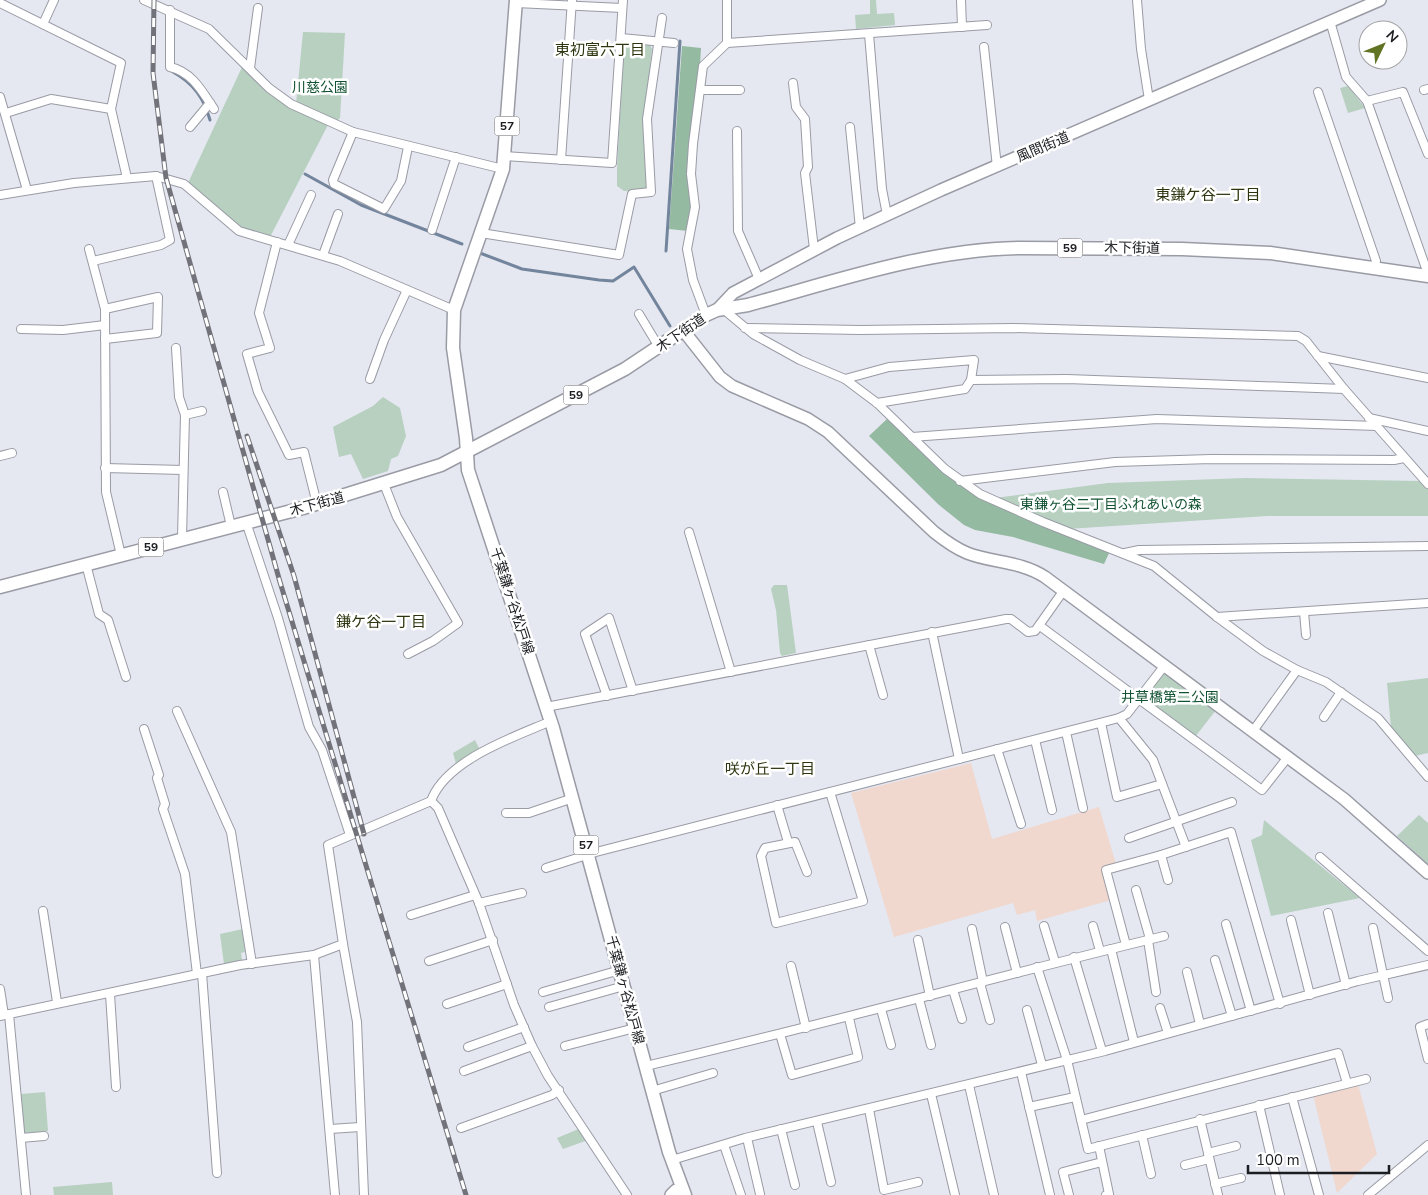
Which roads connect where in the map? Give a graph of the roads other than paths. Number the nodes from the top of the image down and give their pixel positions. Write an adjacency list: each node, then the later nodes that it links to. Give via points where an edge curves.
1 (54, 0): 15 (street)
2 (144, 0): 12 (street)
3 (727, 0): 22 (street)
4 (961, 0): 17 (street)
5 (1137, 0): 30 (street)
6 (1380, 0): 14 (street, 風間街道)
7 (516, 2): 8 (street); 40 (main road, 千葉鎌ヶ谷松戸線 / 57)
8 (572, 2): 10 (street); 42 (street)
9 (0, 3): 15 (street)
10 (622, 4): 19 (street)
11 (258, 8): 24 (street)
12 (170, 10): 24 (street, via 209,29); 34 (street, via 170,68 178,69 193,80 212,106)
13 (662, 18): 20 (street)
14 (1330, 21): 30 (street, 風間街道); 31 (street, via 1346,77)
15 (43, 24): 32 (street, via 122,63)
16 (987, 25): 17 (street)
17 (962, 27): 18 (street)
18 (869, 34): 22 (street); 51 (street)
19 (621, 38): 20 (street); 42 (street, via 612,163)
20 (657, 43): 21 (street); 54 (street, via 647,119 651,192 632,194 619,256)
21 (674, 43)
22 (728, 43): 26 (street, via 703,66)
23 (984, 47): 43 (street)
24 (250, 68): 37 (street, via 268,88 290,104)
25 (793, 83): 58 (street, via 796,107 805,119 808,167 805,173)
26 (701, 90): 27 (street); 67 (street, via 691,174 695,207 687,249 693,280)
27 (740, 90)
28 (1318, 92): 61 (street, via 1376,261)
29 (0, 97): 33 (street)
30 (1150, 100): 43 (street, 風間街道)
31 (1367, 101): 39 (street, via 1403,92); 62 (street)
32 (111, 109): 33 (street, via 51,99); 46 (street)
33 (6, 113): 47 (street)
34 (190, 127)
35 (850, 127): 52 (street)
36 (737, 131): 63 (street, via 738,231)
37 (353, 132): 38 (street); 38 (street, via 334,184 384,209 401,181)
38 (408, 147): 41 (street)
39 (1428, 154)
40 (504, 156): 42 (street); 44 (main road, 千葉鎌ヶ谷松戸線 / 57)
41 (456, 157): 44 (street); 53 (street)
42 (561, 160)
43 (998, 167): 51 (street, 風間街道)
44 (503, 169): 54 (main road, 千葉鎌ヶ谷松戸線 / 57)
45 (156, 176): 46 (street); 55 (street, via 184,184 239,231); 60 (street, via 170,240)
46 (127, 178): 47 (street)
47 (27, 190): 48 (street)
48 (0, 195)
49 (310, 195): 56 (street)
50 (338, 214): 59 (street)
51 (887, 215): 52 (street, 風間街道)
52 (860, 228): 58 (street, 風間街道)
53 (432, 230)
54 (480, 233): 66 (main road, 千葉鎌ヶ谷松戸線 / 57)
55 (277, 242): 56 (street); 101 (street, via 259,313 270,348 248,354 258,392 289,455 304,452)
56 (288, 245): 59 (street)
57 (88, 248): 60 (street)
58 (814, 250): 63 (street, 風間街道)
59 (322, 255): 64 (street)
60 (93, 261): 65 (street)
61 (1374, 268): 62 (main road, 木下街道 / 59); 67 (main road, 木下街道 / 59, via 1277,254 985,248 946,253)
62 (1428, 275)
63 (759, 279): 67 (street, 風間街道, via 733,293)
64 (407, 290): 66 (street); 78 (street)
65 (104, 309): 69 (street); 73 (street, via 158,297 157,333)
66 (454, 310): 92 (main road, 千葉鎌ヶ谷松戸線 / 57, via 453,348)
67 (715, 311): 70 (street); 72 (main road, 木下街道 / 59)
68 (639, 314): 75 (street)
69 (105, 325): 71 (street, via 63,330); 73 (street)
70 (745, 328): 76 (street, via 1012,328 1298,336 1306,340); 79 (street, via 800,360)
71 (21, 329)
72 (684, 330): 75 (main road, 木下街道 / 59); 111 (street, via 720,377 732,386 808,419 828,432 952,546 968,554 1037,572)
73 (106, 339): 95 (street)
74 (176, 348): 84 (street)
75 (659, 348): 92 (main road, 木下街道 / 59)
76 (1318, 356): 77 (street); 81 (street)
77 (1428, 378)
78 (370, 379)
79 (845, 379): 80 (street, via 889,367 974,360); 82 (street)
80 (971, 380): 81 (street, via 1067,379); 82 (street, via 965,389)
81 (1344, 389): 87 (street)
82 (877, 403): 90 (street)
83 (172, 404): 84 (street)
84 (181, 404): 86 (street)
85 (202, 411): 86 (street)
86 (185, 416): 96 (street)
87 (1369, 418): 88 (street); 89 (street)
88 (1376, 426): 90 (street, via 1157,419); 94 (street)
89 (1428, 431)
90 (912, 437): 97 (street)
91 (12, 453): 93 (street)
92 (466, 454): 98 (main road, 木下街道 / 59); 129 (main road, 千葉鎌ヶ谷松戸線 / 57, via 468,470)
93 (0, 456)
94 (1404, 458): 97 (street, via 1115,462); 99 (street)
95 (105, 468): 96 (street); 108 (street, via 106,492)
96 (183, 470): 105 (street)
97 (960, 481): 107 (street, via 980,494 1043,522)
98 (384, 484): 101 (main road, 木下街道 / 59); 119 (street, via 397,517 458,623)
99 (1428, 484)
100 (223, 492): 103 (street)
101 (317, 504): 102 (main road, 木下街道 / 59)
102 (246, 522): 103 (main road, 木下街道 / 59); 154 (street, via 309,727 322,750)
103 (231, 526): 105 (main road, 木下街道 / 59)
104 (689, 532): 122 (street)
105 (182, 538): 108 (main road, 木下街道 / 59)
106 (1428, 546): 107 (street, via 1139,550)
107 (1125, 553): 114 (street, via 1154,566)
108 (121, 555): 109 (main road, 木下街道 / 59)
109 (86, 564): 110 (main road, 木下街道 / 59); 123 (street, via 99,614 108,620)
110 (0, 587)
111 (1064, 590): 115 (street); 120 (street)
112 (1428, 603): 113 (street)
113 (1304, 612): 114 (street); 117 (street)
114 (1217, 617): 121 (street)
115 (1040, 626): 116 (street, via 1028,632 1006,619); 128 (street)
116 (932, 632): 118 (street); 141 (street)
117 (1306, 635)
118 (869, 645): 122 (street); 126 (street)
119 (408, 654)
120 (1165, 665): 128 (street); 136 (street)
121 (1297, 670): 125 (street); 136 (street)
122 (731, 672): 124 (street)
123 (126, 677)
124 (633, 691): 127 (street); 127 (street, via 609,618 585,634)
125 (1341, 692): 131 (street); 142 (street, via 1378,718)
126 (883, 694)
127 (607, 696): 129 (street)
128 (1138, 700): 132 (street); 140 (street, via 1262,790)
129 (546, 707): 145 (main road, 千葉鎌ヶ谷松戸線 / 57)
130 (177, 711): 193 (street, via 232,832)
131 (1324, 716)
132 (1119, 718): 133 (street); 143 (street, via 1153,760)
133 (1101, 723): 137 (street); 143 (street, via 1117,797)
134 (544, 724): 146 (street, via 503,741 454,771 436,788)
135 (144, 729): 200 (street, via 159,775 157,778 165,804 163,809 185,874)
136 (1253, 731): 140 (street)
137 (1066, 732): 138 (street); 149 (street)
138 (1035, 740): 139 (street); 150 (street)
139 (998, 749): 141 (street); 153 (street)
140 (1288, 757): 163 (street, via 1359,811)
141 (959, 759): 144 (street)
142 (1428, 777)
143 (1162, 784): 152 (street)
144 (830, 792): 148 (street); 156 (street, via 862,900 776,923 761,856 766,848)
145 (573, 798): 151 (street, via 529,813); 158 (main road, 千葉鎌ヶ谷松戸線 / 57)
146 (431, 801): 154 (street); 167 (street, via 438,808)
147 (1232, 802): 152 (street)
148 (778, 805): 156 (street); 158 (street)
149 (1083, 808)
150 (1052, 810)
151 (506, 813)
152 (1176, 822): 155 (street); 157 (street)
153 (1020, 824)
154 (350, 835): 183 (street, via 328,845)
155 (1128, 838)
156 (788, 842): 162 (street, via 798,843)
157 (1186, 847): 159 (street); 217 (street, via 1231,832)
158 (588, 854): 161 (street); 197 (main road, 千葉鎌ヶ谷松戸線 / 57)
159 (1160, 855): 164 (street); 184 (street, via 1106,870)
160 (1320, 857): 187 (street)
161 (546, 868)
162 (807, 872)
163 (1428, 873)
164 (1168, 880)
165 (1136, 890): 182 (street)
166 (522, 893): 168 (street)
167 (475, 895): 168 (street); 171 (street)
168 (479, 902): 180 (street)
169 (43, 911): 215 (street)
170 (1328, 913): 204 (street)
171 (411, 915)
172 (1291, 920): 211 (street)
173 (1226, 924): 222 (street)
174 (1044, 926): 192 (street)
175 (1093, 926): 186 (street)
176 (1005, 927): 199 (street)
177 (1373, 928): 201 (street)
178 (972, 929): 202 (street)
179 (1164, 936): 182 (street)
180 (493, 940): 191 (street); 203 (street)
181 (918, 940): 212 (street)
182 (1149, 940): 184 (street); 209 (street)
183 (343, 944): 188 (street); 264 (street, via 357,1022)
184 (1126, 945): 185 (street)
185 (1111, 949): 186 (street); 235 (street)
186 (1100, 951): 189 (street)
187 (1428, 951)
188 (314, 954): 193 (street); 266 (street)
189 (1074, 957): 192 (street); 241 (street)
190 (1215, 960): 224 (street)
191 (429, 961)
192 (1055, 962): 196 (street)
193 (252, 964): 200 (street)
194 (1428, 965): 201 (street)
195 (791, 966): 232 (street)
196 (1037, 967): 199 (street); 242 (street)
197 (620, 970): 205 (main road, 千葉鎌ヶ谷松戸線 / 57); 208 (street)
198 (1187, 972): 228 (street)
199 (1017, 973): 202 (street)
200 (200, 974): 210 (street); 280 (street)
201 (1384, 976): 204 (street); 213 (street)
202 (981, 982): 207 (street); 227 (street)
203 (507, 984): 216 (street); 230 (street)
204 (1346, 985): 211 (street)
205 (624, 986): 218 (street); 231 (main road, 千葉鎌ヶ谷松戸線 / 57)
206 (0, 989): 223 (street)
207 (953, 990): 212 (street); 226 (street)
208 (542, 992)
209 (1156, 992)
210 (110, 994): 215 (street); 252 (street)
211 (1310, 995): 217 (street)
212 (930, 996): 214 (street)
213 (1388, 998)
214 (918, 999): 220 (street); 237 (street)
215 (57, 1002): 223 (street)
216 (447, 1004)
217 (1280, 1004): 222 (street)
218 (549, 1007)
219 (1160, 1008): 233 (street)
220 (881, 1009): 225 (street); 236 (street)
221 (1027, 1010): 244 (street)
222 (1251, 1011): 224 (street)
223 (4, 1015): 270 (street)
224 (1232, 1016): 228 (street)
225 (849, 1018): 232 (street); 234 (street, via 858,1057 792,1075)
226 (962, 1019)
227 (990, 1020)
228 (1200, 1024): 233 (street)
229 (1428, 1024): 243 (street, via 1420,1027)
230 (524, 1027): 238 (street); 240 (street)
231 (635, 1028): 239 (street); 245 (main road, 千葉鎌ヶ谷松戸線 / 57)
232 (806, 1028): 234 (street)
233 (1168, 1033): 235 (street)
234 (780, 1034): 245 (street)
235 (1134, 1042): 241 (street)
236 (891, 1045)
237 (931, 1045)
238 (532, 1046): 246 (street); 253 (street)
239 (565, 1046)
240 (468, 1047)
241 (1102, 1051): 242 (street)
242 (1067, 1060): 244 (street); 256 (street)
243 (1428, 1060)
244 (1042, 1065): 247 (street)
245 (646, 1066): 254 (main road, 千葉鎌ヶ谷松戸線 / 57)
246 (464, 1071)
247 (1022, 1072): 251 (street); 259 (street)
248 (713, 1073): 254 (street)
249 (1366, 1079): 250 (street)
250 (1347, 1084): 257 (street); 262 (street, via 1338,1053)
251 (969, 1085): 255 (street); 295 (street)
252 (116, 1086)
253 (559, 1090): 265 (street); 292 (street)
254 (652, 1091): 277 (main road, 千葉鎌ヶ谷松戸線 / 57)
255 (931, 1094): 260 (street); 294 (street)
256 (1075, 1097): 259 (street); 262 (street)
257 (1292, 1097): 258 (street); 301 (street)
258 (1259, 1105): 261 (street); 300 (street)
259 (1030, 1107): 296 (street)
260 (869, 1109): 263 (street); 284 (street, via 884,1190)
261 (1200, 1119): 268 (street); 276 (street)
262 (1081, 1120): 274 (street, via 1088,1149)
263 (816, 1122): 267 (street); 283 (street)
264 (360, 1127): 266 (street); 291 (street)
265 (462, 1128)
266 (330, 1129): 290 (street)
267 (781, 1129): 271 (street); 286 (street)
268 (1142, 1135): 274 (street); 281 (street)
269 (44, 1136): 270 (street)
270 (21, 1138): 289 (street)
271 (747, 1138): 272 (street); 288 (street)
272 (724, 1145): 277 (street); 293 (street)
273 (1428, 1145): 302 (street)
274 (1099, 1146): 278 (street)
275 (1236, 1146): 276 (street)
276 (1209, 1156): 279 (street); 285 (street)
277 (672, 1160): 287 (main road, 千葉鎌ヶ谷松戸線 / 57)
278 (1102, 1162): 297 (street, via 1063,1172); 298 (street, via 1109,1194)
279 (1185, 1165)
280 (217, 1173)
281 (1151, 1174)
282 (1241, 1178): 285 (street)
283 (831, 1182)
284 (918, 1182)
285 (1215, 1184): 299 (street)
286 (795, 1185)
287 (677, 1193)
288 (760, 1194)
289 (26, 1195)
290 (335, 1195)
291 (364, 1195)
292 (627, 1195)
293 (741, 1195)
294 (955, 1195)
295 (994, 1195)
296 (1050, 1195)
297 (1069, 1195)
298 (1106, 1195)
299 (1218, 1195)
300 (1280, 1195)
301 (1319, 1195)
302 (1368, 1195)

